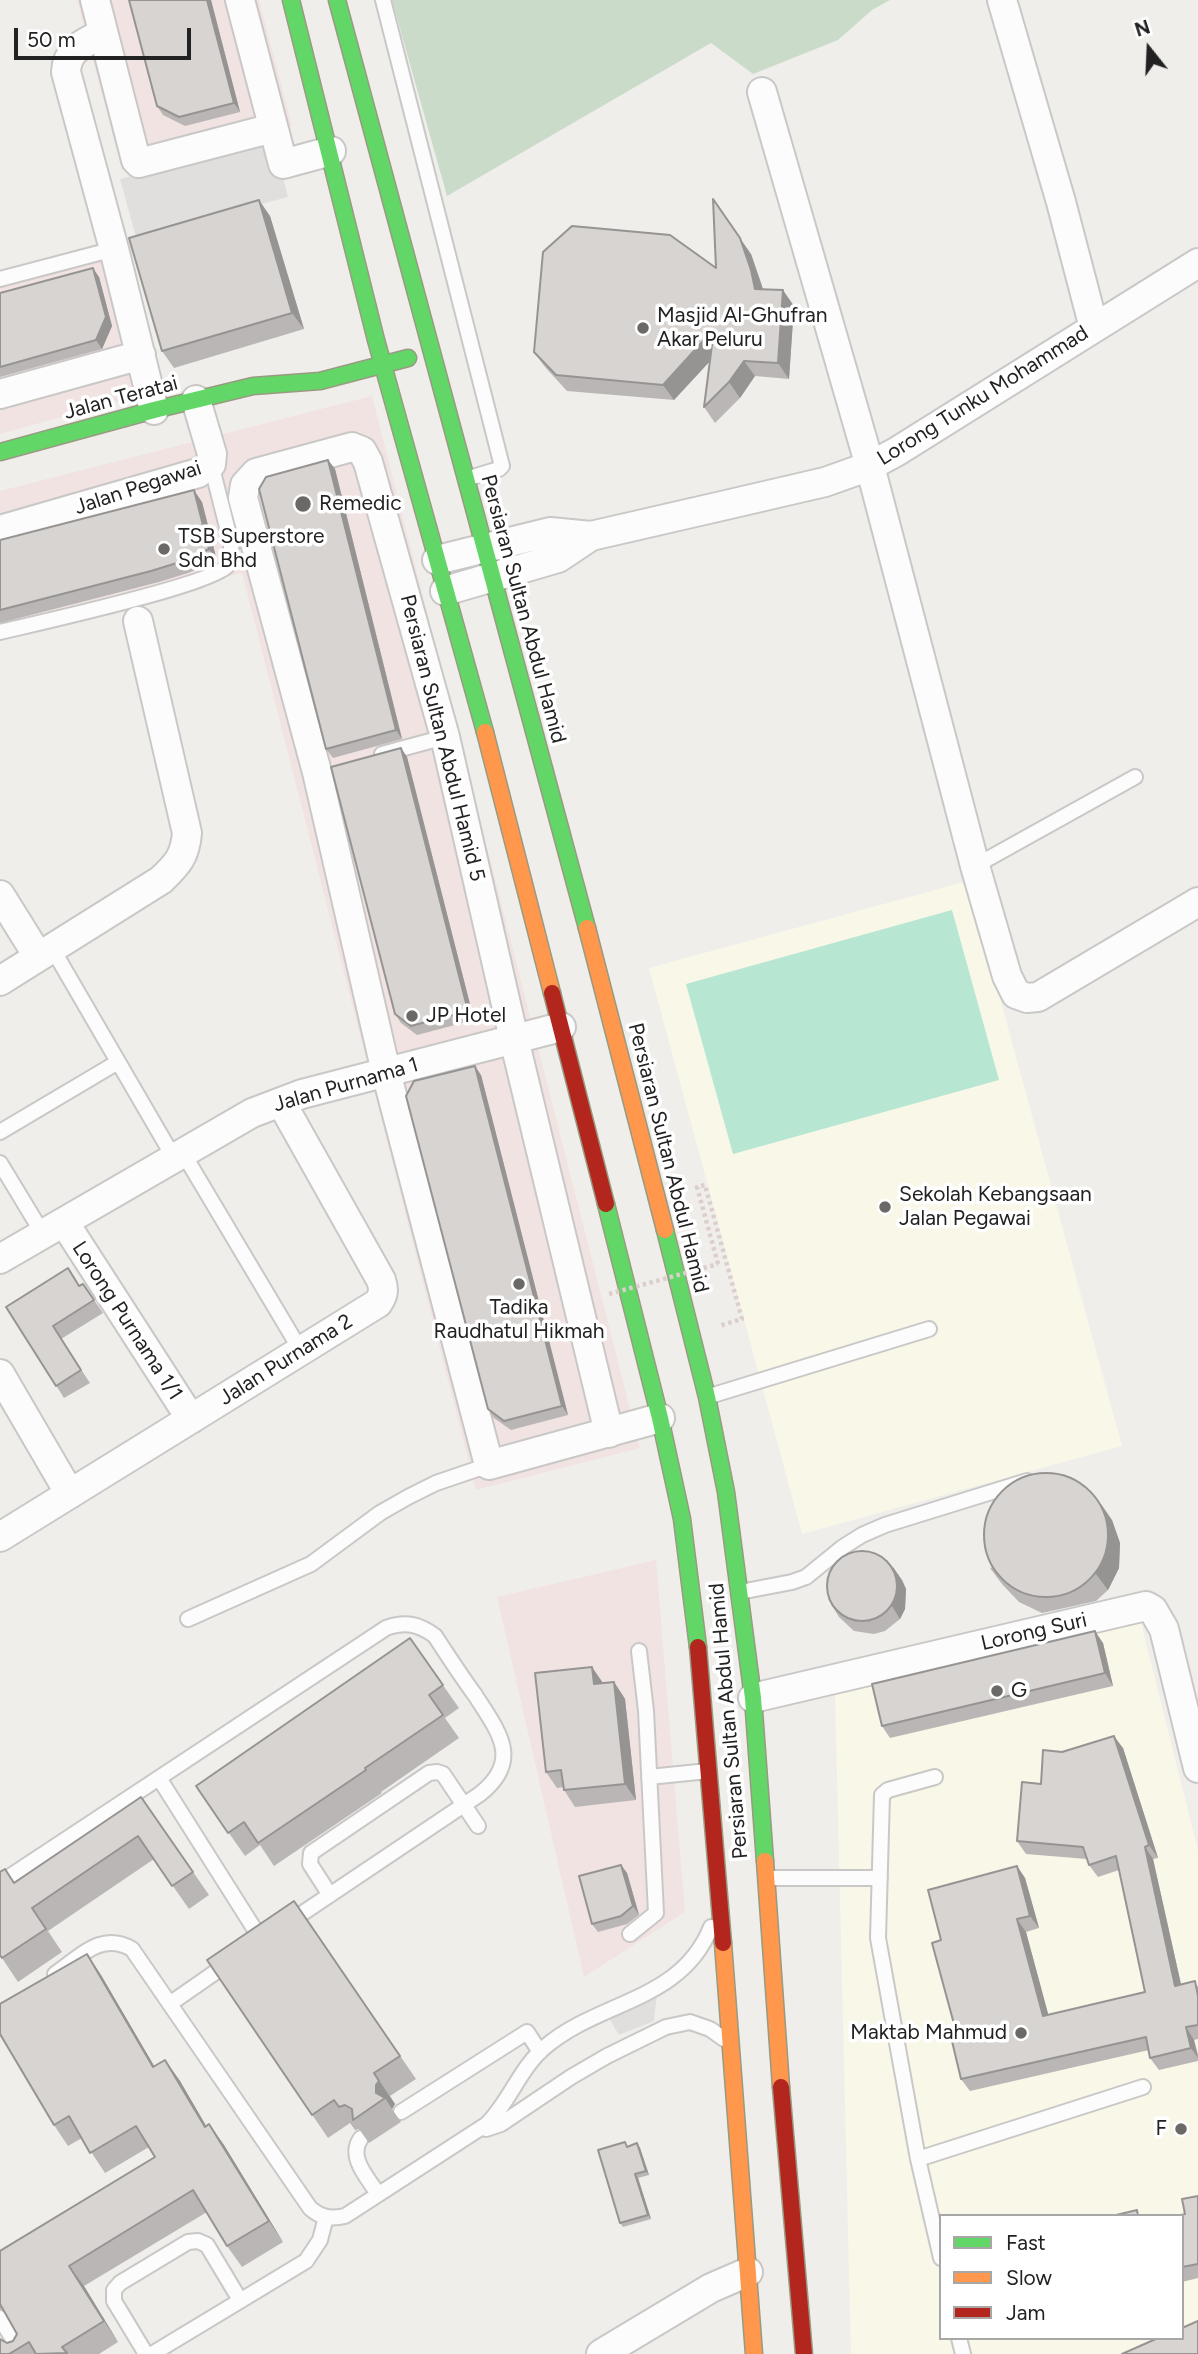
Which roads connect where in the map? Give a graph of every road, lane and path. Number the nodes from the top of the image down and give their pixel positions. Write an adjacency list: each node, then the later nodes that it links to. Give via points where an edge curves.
1 (95, 0): 7 (street)
2 (240, 0): 9 (street)
3 (292, 0): 10 (main road, Persiaran Sultan Abdul Hamid)
4 (337, 0): 15 (main road, Persiaran Sultan Abdul Hamid, via 418,329)
5 (383, 0): 26 (lane, via 502,466)
6 (1002, 0): 14 (street)
7 (103, 33): 9 (street, via 139,163); 11 (street, via 73,51 65,72)
8 (762, 92): 25 (street)
9 (273, 128): 10 (street, via 283,164)
10 (331, 151): 17 (main road, Persiaran Sultan Abdul Hamid)
11 (114, 249): 13 (lane); 16 (street)
12 (1198, 263): 14 (street, Lorong Tunku Mohammad)
13 (0, 279)
14 (1094, 328): 25 (street, Lorong Tunku Mohammad)
15 (431, 352): 17 (main road, Jalan Teratai); 26 (main road, Persiaran Sultan Abdul Hamid)
16 (141, 355): 20 (street); 22 (street)
17 (383, 364): 19 (main road, Jalan Teratai, via 320,381); 30 (main road, Persiaran Sultan Abdul Hamid)
18 (290, 369): 19 (main road, Jalan Teratai)
19 (253, 386): 21 (main road, Jalan Teratai)
20 (0, 394)
21 (196, 400): 22 (main road, Jalan Teratai); 24 (street, Jalan Pegawai)
22 (155, 410): 23 (main road, Jalan Teratai)
23 (0, 452)
24 (211, 464): 27 (street, Jalan Pegawai, via 198,473); 34 (lane, via 231,543 228,565 213,575 134,599)
25 (870, 466): 28 (street, Lorong Tunku Mohammad, via 825,482); 38 (street)
26 (466, 479): 29 (main road, Persiaran Sultan Abdul Hamid)
27 (0, 530)
28 (591, 536): 29 (street, Lorong Tunku Mohammad, via 550,532); 31 (street, Lorong Tunku Mohammad, via 558,558)
29 (485, 548): 30 (street, Lorong Tunku Mohammad); 31 (main road, Persiaran Sultan Abdul Hamid)
30 (437, 560): 32 (main road, Persiaran Sultan Abdul Hamid)
31 (493, 578): 32 (street, Lorong Tunku Mohammad); 55 (main road, Persiaran Sultan Abdul Hamid)
32 (445, 591): 43 (main road, Persiaran Sultan Abdul Hamid)
33 (138, 621): 41 (street, via 187,833 186,851 161,880)
34 (0, 632)
35 (445, 737): 36 (lane); 44 (street, Persiaran Sultan Abdul Hamid 5); 46 (street, Persiaran Sultan Abdul Hamid 5, via 362,451 352,447 256,473 245,485 243,498 323,770)
36 (368, 758)
37 (1135, 776): 38 (lane)
38 (975, 866): 40 (street, via 1007,976 1016,994 1027,998 1038,997)
39 (0, 895): 41 (street)
40 (1198, 902)
41 (45, 952): 42 (street); 45 (lane)
42 (0, 981)
43 (561, 1027): 44 (street, Jalan Purnama 1); 59 (main road, Persiaran Sultan Abdul Hamid)
44 (514, 1039): 46 (street, Jalan Purnama 1); 61 (street, Persiaran Sultan Abdul Hamid 5)
45 (118, 1062): 48 (lane); 49 (lane)
46 (386, 1072): 47 (street, Jalan Purnama 1); 62 (street)
47 (281, 1102): 49 (street, Jalan Purnama 1, via 244,1117); 56 (street, Jalan Purnama 2, via 384,1292 378,1303)
48 (0, 1132)
49 (178, 1155): 51 (street, Jalan Purnama 1); 56 (lane)
50 (0, 1163): 51 (lane)
51 (54, 1228): 52 (street, Jalan Purnama 1); 60 (street, Lorong Purnama 1/1)
52 (0, 1259)
53 (609, 1294): 55 (path, bridge, via 718,1264 697,1188 705,1185 742,1319)
54 (929, 1329): 58 (lane)
55 (691, 1334): 58 (main road, Persiaran Sultan Abdul Hamid)
56 (301, 1351): 60 (street, Jalan Purnama 2)
57 (0, 1374): 64 (street)
58 (707, 1397): 66 (main road, Persiaran Sultan Abdul Hamid)
59 (660, 1418): 61 (street); 70 (main road, Persiaran Sultan Abdul Hamid, via 684,1532)
60 (191, 1419): 64 (street, Jalan Purnama 2)
61 (609, 1433): 62 (street)
62 (489, 1465): 67 (lane, via 408,1497 311,1564)
63 (1038, 1477): 66 (lane, via 885,1525 843,1547 806,1577)
64 (70, 1494): 65 (street, Jalan Purnama 2)
65 (0, 1537)
66 (739, 1592): 69 (main road, Persiaran Sultan Abdul Hamid)
67 (188, 1619)
68 (639, 1651): 72 (lane)
69 (753, 1698): 71 (street, Lorong Suri, via 1146,1606 1164,1629); 77 (main road, Persiaran Sultan Abdul Hamid, via 752,1762)
70 (713, 1767): 72 (lane); 80 (main road, Persiaran Sultan Abdul Hamid)
71 (1198, 1768)
72 (649, 1777): 82 (lane, via 656,1913)
73 (935, 1777): 78 (lane, via 882,1795)
74 (159, 1778): 75 (lane, via 386,1628 405,1623 424,1627 435,1636 499,1731 503,1755 496,1777); 79 (lane); 83 (lane)
75 (464, 1805): 76 (lane); 81 (lane); 81 (lane, via 443,1774 432,1772 337,1835 314,1851 309,1861)
76 (478, 1826)
77 (765, 1878): 78 (lane); 104 (main road, Persiaran Sultan Abdul Hamid)
78 (880, 1878): 92 (lane, via 878,1938)
79 (0, 1883)
80 (718, 1891): 86 (main road, Persiaran Sultan Abdul Hamid); 87 (lane, via 706,1941 685,1968 573,2027)
81 (330, 1895): 83 (lane)
82 (630, 1934)
83 (251, 1948): 85 (lane)
84 (47, 1980): 85 (lane, via 100,1943 119,1942 138,1954)
85 (171, 2003): 94 (lane, via 310,2208)
86 (730, 2044): 90 (lane, via 710,2029 690,2022 666,2027 571,2077 501,2124); 96 (main road, Persiaran Sultan Abdul Hamid)
87 (540, 2052): 89 (lane, via 527,2032); 90 (lane, via 496,2116)
88 (1143, 2087): 92 (lane)
89 (401, 2112)
90 (477, 2132): 93 (lane)
91 (361, 2138): 93 (lane, via 355,2156)
92 (918, 2159): 95 (lane)
93 (379, 2194): 94 (lane, via 345,2216)
94 (326, 2217): 97 (lane, via 320,2240 306,2261)
95 (939, 2249)
96 (748, 2272): 102 (street, via 711,2288); 103 (main road, Persiaran Sultan Abdul Hamid)
97 (240, 2300): 100 (lane, via 207,2245 188,2242 114,2290 114,2301); 101 (lane)
98 (0, 2318): 99 (lane)
99 (22, 2354)
100 (146, 2354)
101 (152, 2354)
102 (601, 2354)
103 (754, 2354)
104 (804, 2354)

